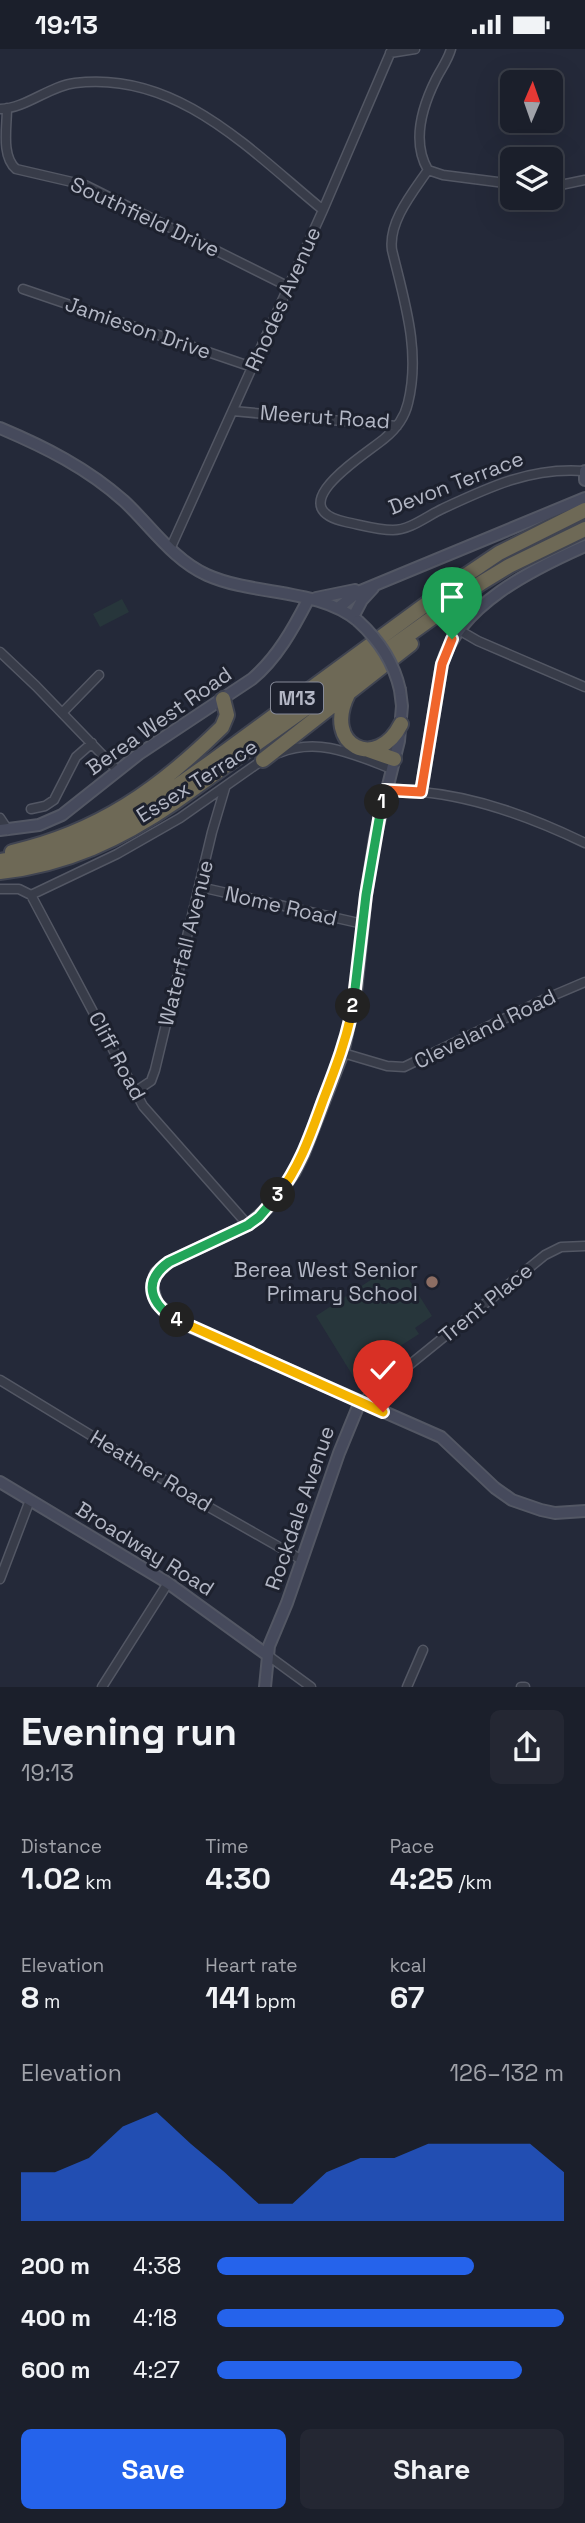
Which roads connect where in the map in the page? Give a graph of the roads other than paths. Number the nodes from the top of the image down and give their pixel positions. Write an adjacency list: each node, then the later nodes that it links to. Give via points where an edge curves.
1 (415, 49): 3 (street)
2 (450, 49): 5 (street, via 420,121)
3 (391, 51): 9 (street, Rhodes Avenue)
4 (4, 109): 9 (street, via 73,83 142,87 205,116); 10 (street, Southfield Drive, via 7,152 16,169 90,187)
5 (428, 170): 7 (street); 14 (street, Meerut Road, via 391,237 413,353 408,403)
6 (585, 180): 8 (street)
7 (500, 182)
8 (563, 185)
9 (324, 210): 10 (street, Rhodes Avenue)
10 (289, 287): 12 (street, Rhodes Avenue)
11 (23, 289): 12 (street, Jamieson Drive)
12 (252, 367): 13 (street, Rhodes Avenue)
13 (233, 411): 14 (street, Meerut Road); 21 (street, Rhodes Avenue)
14 (397, 426): 16 (street, Devon Terrace, via 326,488 323,510 330,517 383,529 403,528 495,485 537,472)
15 (0, 428): 21 (street, via 82,469 122,499)
16 (585, 474)
17 (585, 498): 23 (street)
18 (585, 510): 49 (highway, M13, via 499,553 459,580 127,821 59,851)
19 (585, 529): 22 (highway, M13)
20 (585, 545): 27 (street, via 519,579)
21 (171, 547): 24 (street, via 208,576)
22 (521, 560): 31 (highway); 50 (highway, M13, via 481,583 127,833 47,865)
23 (377, 584): 24 (street); 25 (street); 26 (street, via 362,600)
24 (307, 600): 25 (street); 32 (street, Berea West Road, via 266,666)
25 (338, 608): 26 (street)
26 (356, 619): 34 (street, bridge, via 390,661 400,690)
27 (459, 630): 30 (street); 42 (street, via 442,664)
28 (0, 652): 33 (street)
29 (99, 675): 33 (street)
30 (585, 687)
31 (349, 692): 36 (highway, via 341,709 341,727 350,742); 37 (highway)
32 (223, 699): 39 (street, Berea West Road); 48 (highway, via 227,715 222,727 132,803 72,833)
33 (62, 713): 35 (street)
34 (401, 724): 36 (highway, via 388,741); 38 (street)
35 (92, 743): 39 (street); 43 (street, via 76,757 54,800)
36 (367, 749): 38 (highway)
37 (263, 760): 38 (street, Essex Terrace, via 295,747 326,745); 40 (street, Essex Terrace)
38 (393, 764): 41 (street)
39 (117, 770): 45 (street, Berea West Road, via 55,819)
40 (225, 788): 46 (street, Essex Terrace); 51 (street, Waterfall Avenue)
41 (385, 790): 42 (street); 54 (street)
42 (421, 792): 47 (street, via 474,800)
43 (31, 809)
44 (0, 818): 45 (street)
45 (4, 830)
46 (143, 837): 50 (highway, via 52,868); 53 (street, Essex Terrace)
47 (585, 843)
48 (0, 853)
49 (0, 861)
50 (0, 872)
51 (200, 887): 54 (street, Nome Road); 57 (street, Waterfall Avenue, via 156,1070 149,1083)
52 (0, 889): 53 (street)
53 (31, 895): 57 (street, Cliff Road)
54 (363, 924): 56 (street, via 356,992)
55 (585, 982): 56 (street, Cleveland Road, via 404,1067)
56 (343, 1053): 58 (street, via 294,1173 270,1206)
57 (136, 1091): 58 (street, Cliff Road, via 143,1106)
58 (248, 1225): 62 (street, via 160,1269 152,1286 157,1304 182,1323)
59 (585, 1246): 61 (street, Trent Place, via 561,1247 545,1255)
60 (0, 1380): 69 (street, Heather Road)
61 (381, 1388): 63 (street, Trent Place); 64 (street)
62 (339, 1392): 63 (street); 65 (street)
63 (360, 1402): 64 (street); 65 (street, Rockdale Avenue)
64 (383, 1412): 68 (street, via 441,1437 512,1500 555,1513)
65 (351, 1424): 69 (street, Rockdale Avenue)
66 (0, 1482): 67 (street, Broadway Road)
67 (30, 1500): 70 (street); 72 (street, Broadway Road)
68 (585, 1511)
69 (302, 1560): 74 (street, Rockdale Avenue)
70 (2, 1566): 71 (street)
71 (0, 1579)
72 (168, 1583): 74 (street, Broadway Road); 75 (street)
73 (423, 1650): 78 (street)
74 (266, 1654): 76 (street, Rockdale Avenue); 77 (street)
75 (102, 1686)
76 (265, 1686)
77 (311, 1686)
78 (407, 1686)

